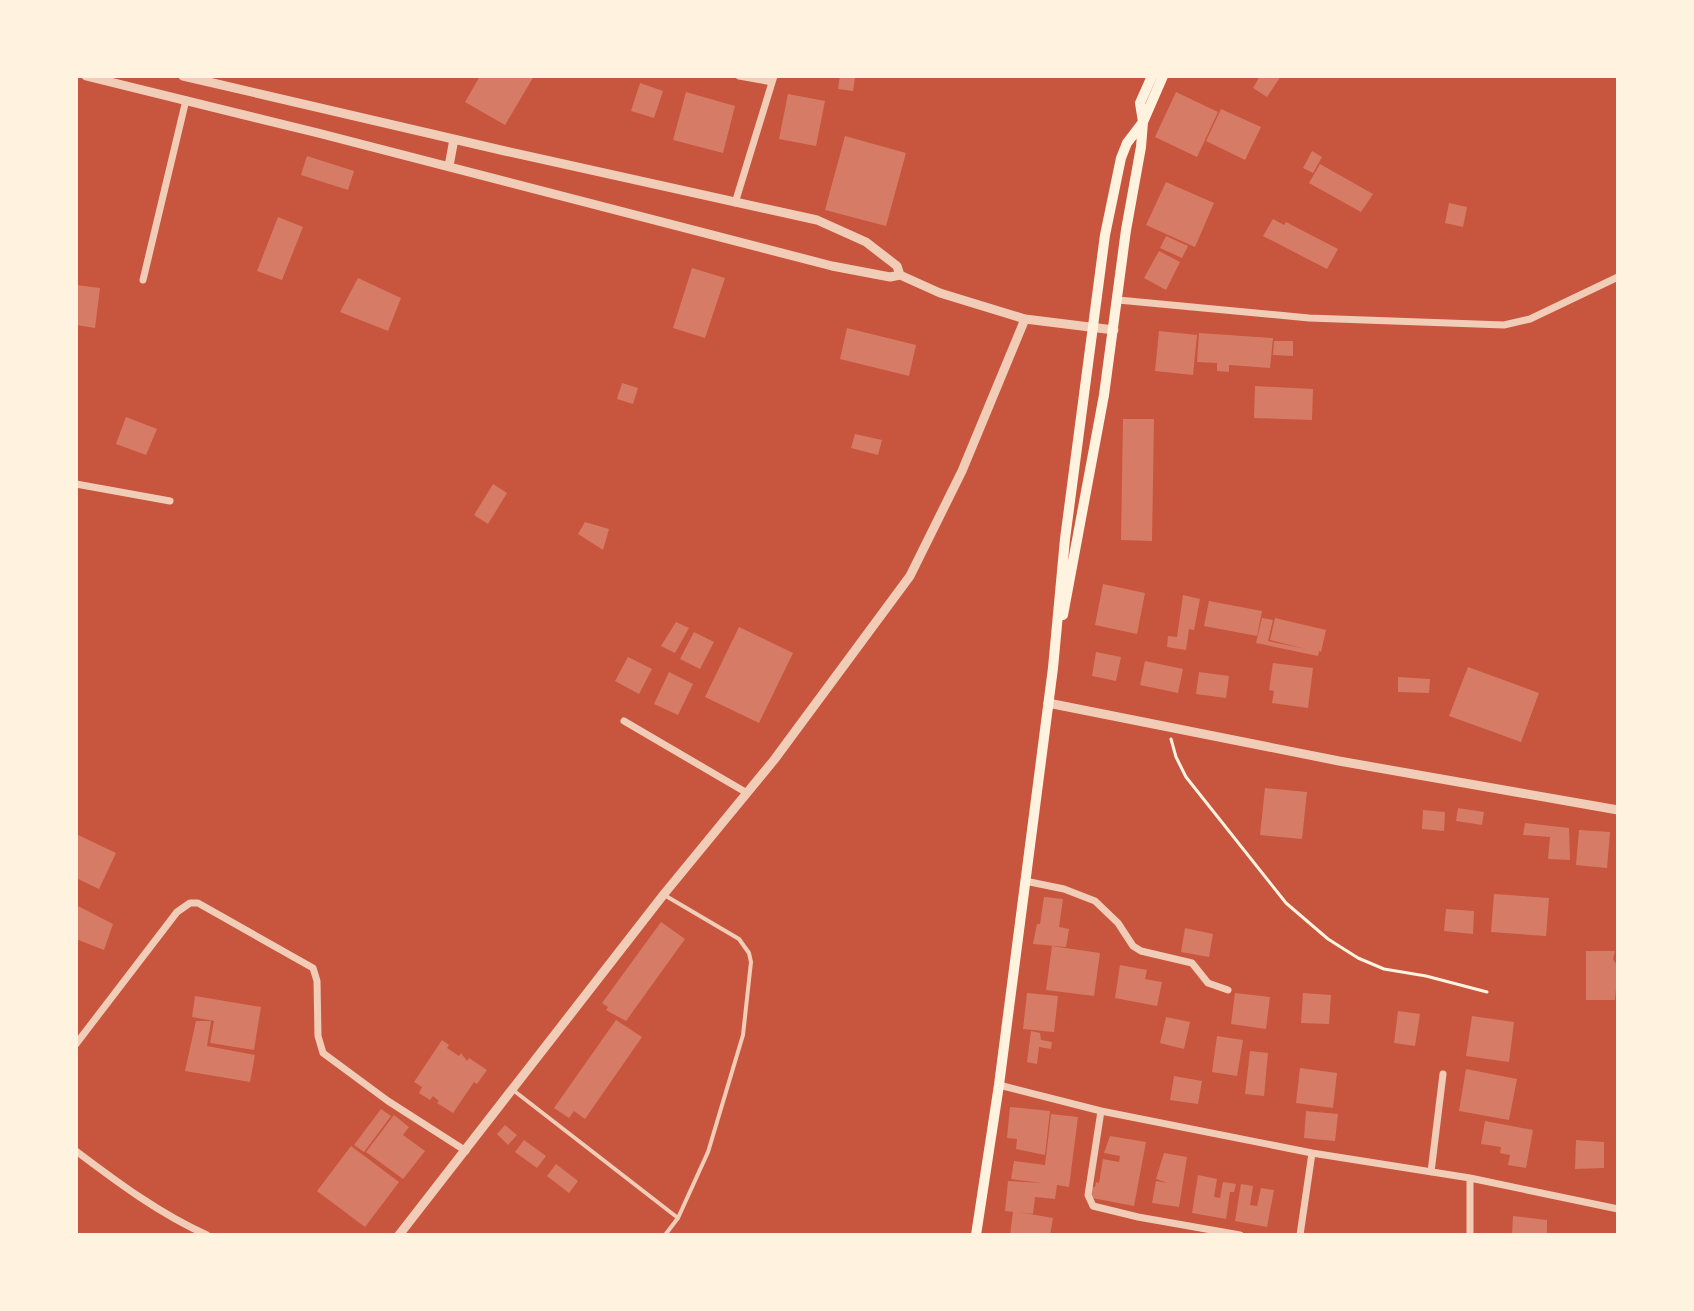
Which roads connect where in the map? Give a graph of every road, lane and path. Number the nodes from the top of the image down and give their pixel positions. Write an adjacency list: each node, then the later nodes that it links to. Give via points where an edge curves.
1 (86, 76): 7 (street)
2 (183, 76): 9 (street)
3 (739, 76): 6 (street)
4 (1152, 76): 8 (main road, via 1140,103)
5 (1163, 76): 8 (main road)
6 (773, 79): 11 (street)
7 (186, 100): 10 (street); 14 (street)
8 (1143, 122): 15 (main road); 17 (main road, via 1127,143 1115,177)
9 (454, 139): 10 (street); 11 (street)
10 (449, 166): 12 (street, via 832,266)
11 (735, 203): 12 (street, via 839,228 884,254)
12 (900, 275): 16 (street)
13 (1618, 277): 15 (street, via 1530,319 1504,325 1309,318)
14 (143, 280)
15 (1118, 300): 18 (main road)
16 (1025, 319): 17 (street); 27 (street, via 962,471 910,576)
17 (1094, 328): 18 (street); 21 (main road)
18 (1114, 330): 21 (main road)
19 (76, 484): 20 (street)
20 (170, 501)
21 (1053, 668): 22 (main road)
22 (1048, 703): 26 (street); 29 (main road)
23 (1618, 714): 25 (path)
24 (624, 721): 27 (street)
25 (1618, 723)
26 (1171, 727): 28 (street); 32 (path, via 1186,777 1275,890 1313,927 1372,965)
27 (747, 793): 30 (street)
28 (1618, 810)
29 (1025, 881): 31 (street, via 1095,901 1133,946 1192,963 1208,983); 35 (main road)
30 (664, 894): 36 (street); 44 (lane, via 739,939 751,962 743,1035 708,1152)
31 (1228, 990)
32 (1487, 992)
33 (76, 1044): 39 (street, via 177,912 198,903 313,968 323,1053)
34 (1443, 1074): 41 (street)
35 (999, 1085): 37 (street); 48 (main road)
36 (513, 1090): 39 (street); 44 (lane)
37 (1101, 1111): 40 (street); 49 (street, via 1088,1195 1093,1206)
38 (76, 1151): 45 (street)
39 (466, 1151): 46 (street)
40 (1312, 1153): 41 (street); 50 (street)
41 (1431, 1172): 42 (street)
42 (1470, 1178): 43 (street); 51 (street)
43 (1618, 1209)
44 (678, 1218): 47 (lane)
45 (207, 1235)
46 (399, 1235)
47 (665, 1235)
48 (976, 1235)
49 (1240, 1235)
50 (1300, 1235)
51 (1470, 1235)

